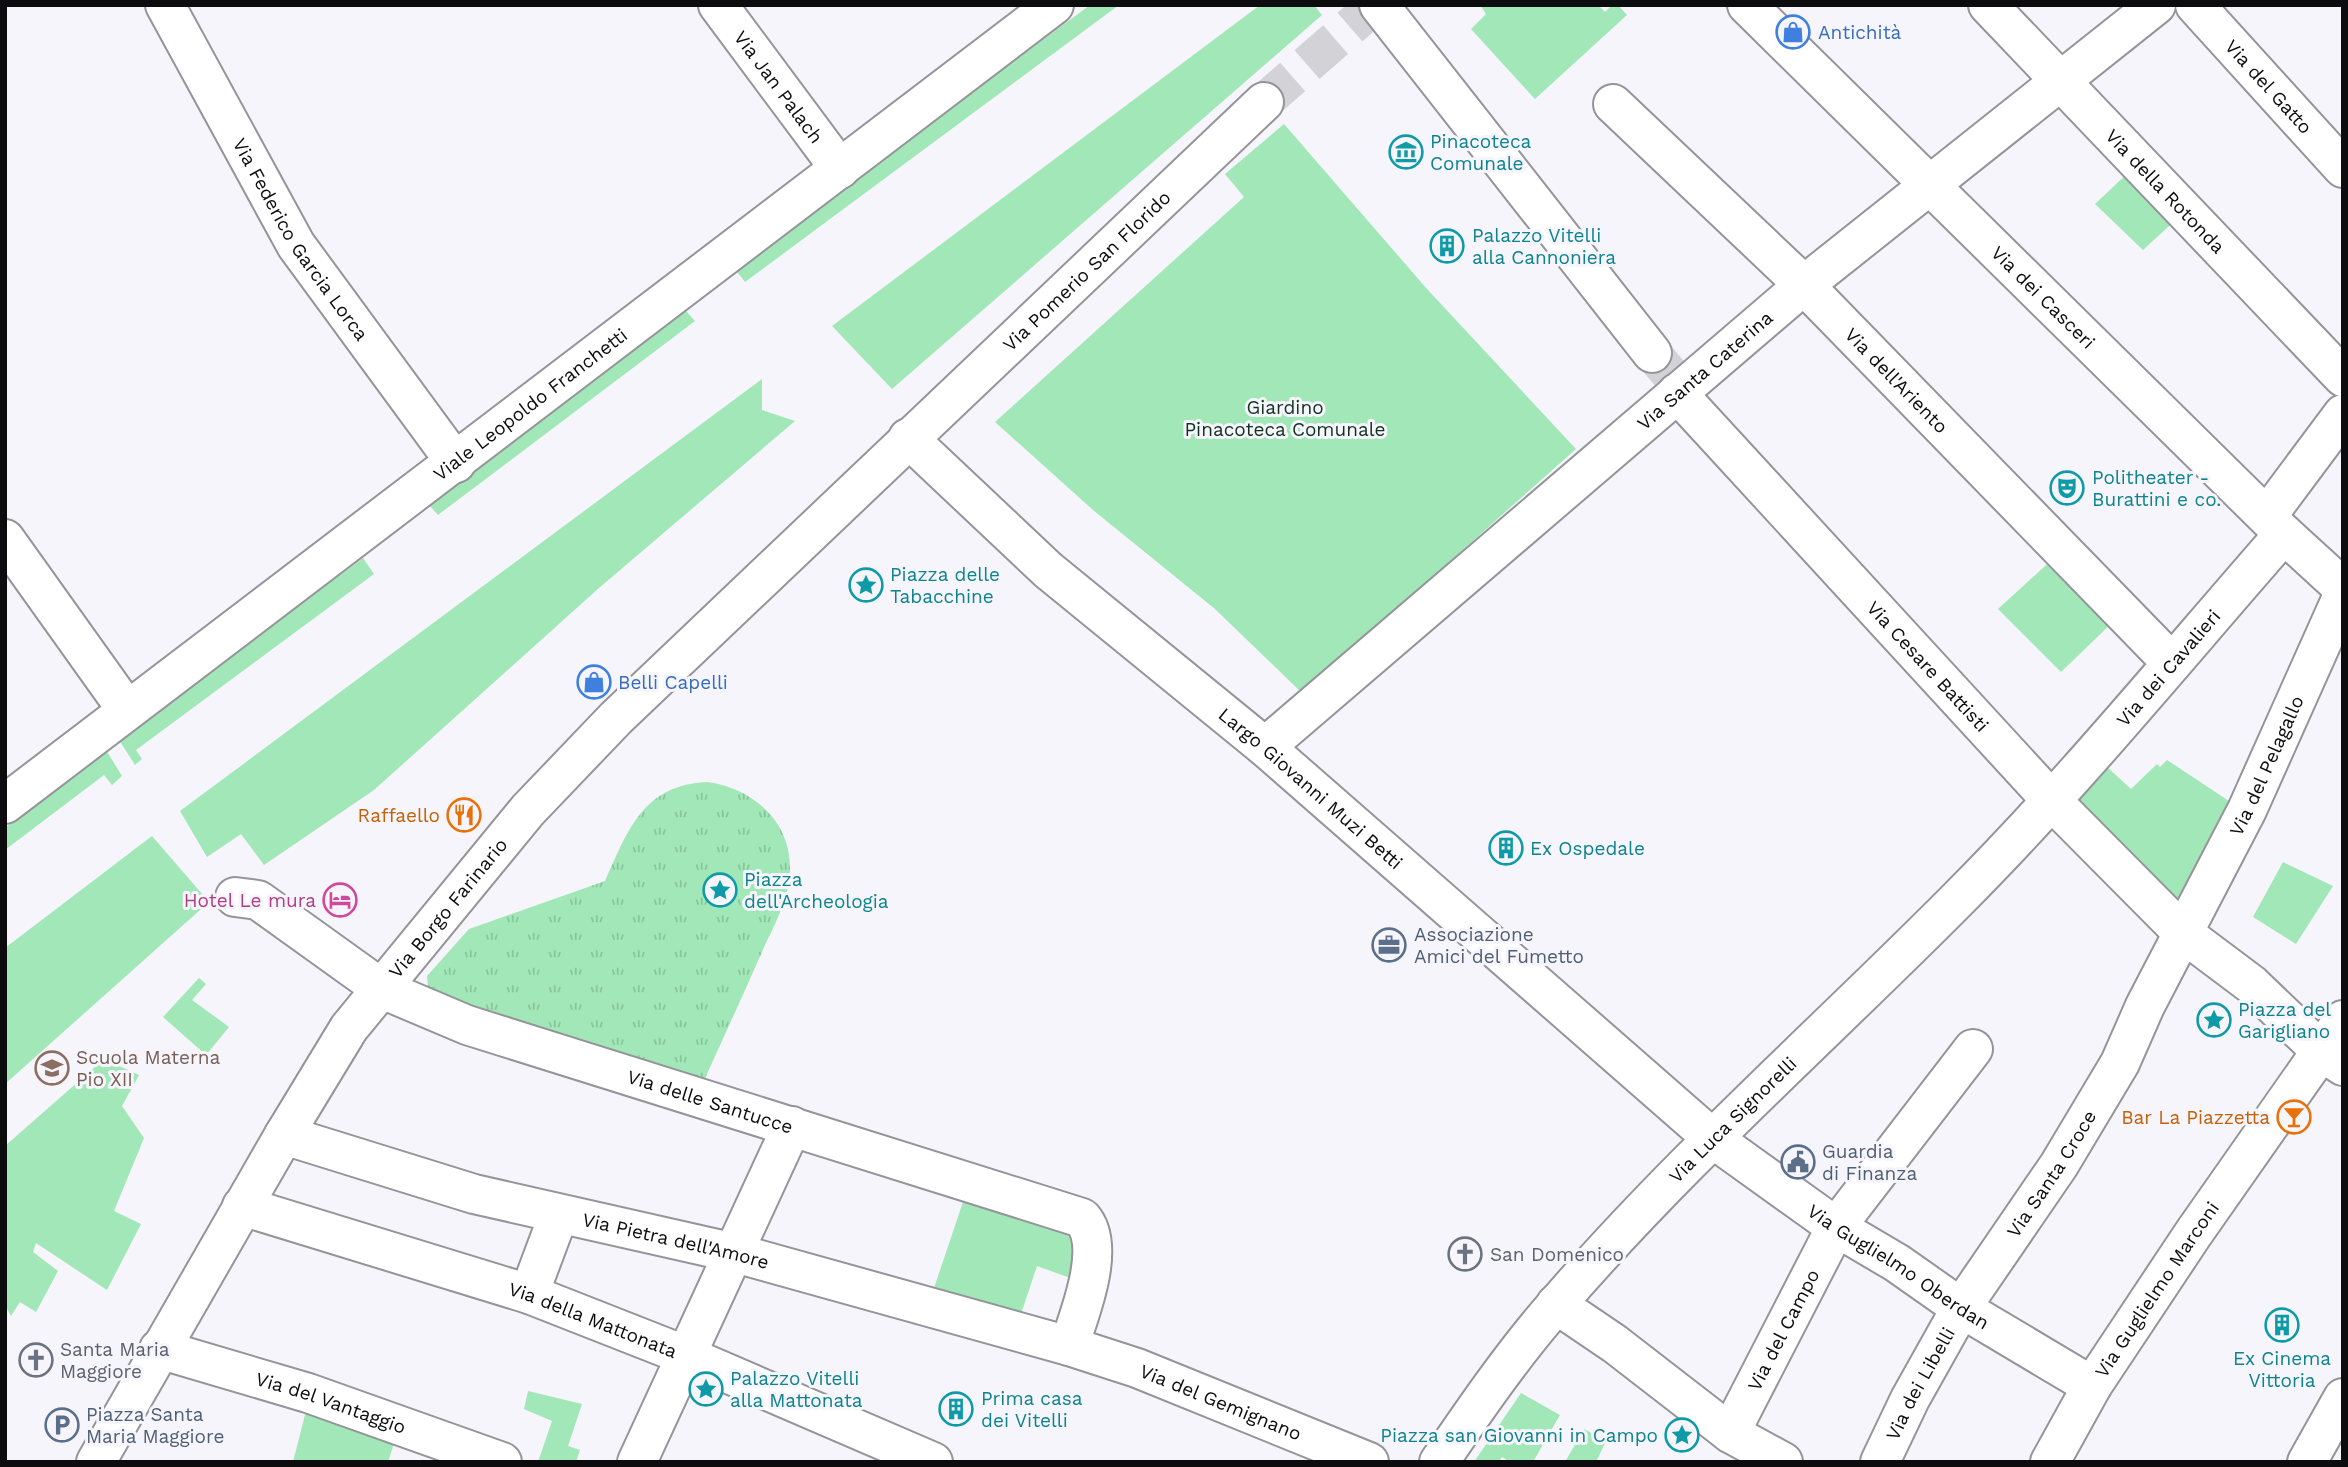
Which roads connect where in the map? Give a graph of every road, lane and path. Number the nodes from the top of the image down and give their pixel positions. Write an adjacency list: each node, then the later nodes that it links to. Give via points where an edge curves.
1 (165, 5): 20 (street, Via Federico Garcia Lorca, via 296,245)
2 (718, 5): 13 (street, Via Jan Palach)
3 (1054, 5): 13 (street, Viale Leopoldo Franchetti)
4 (1748, 5): 14 (street, Via dei Casceri)
5 (1987, 5): 9 (street, Via della Rotonda)
6 (2156, 5): 9 (street, Via Santa Caterina)
7 (2195, 5): 12 (street, Via del Gatto)
8 (1373, 8): 17 (street, Via Cesare Battisti)
9 (2060, 82): 14 (street, Via Santa Caterina); 16 (street, Via della Rotonda)
10 (1264, 102): 19 (street, Via Pomerio San Florido)
11 (1613, 104): 15 (street, Via dell'Ariento)
12 (2343, 168)
13 (840, 169): 20 (street, Viale Leopoldo Franchetti)
14 (1927, 185): 15 (street, Via Santa Caterina); 21 (street, Via dei Casceri)
15 (1804, 285): 17 (street, Via Santa Caterina); 25 (street, Via dell'Ariento)
16 (2343, 377)
17 (1672, 379): 27 (street, Via Santa Caterina); 28 (street, Via Cesare Battisti)
18 (2343, 414): 21 (street, Via dei Cavalieri)
19 (908, 438): 27 (street, Largo Giovanni Muzi Betti, via 1048,570); 32 (street, Via Borgo Farinario, via 626,708 528,810)
20 (456, 463): 26 (street, Viale Leopoldo Franchetti)
21 (2275, 525): 23 (street, Via dei Casceri); 25 (street, Via dei Cavalieri)
22 (5, 539): 26 (street)
23 (2343, 587)
24 (2343, 596): 31 (street, Via del Pelagallo, via 2247,810)
25 (2172, 663): 28 (street, Via dei Cavalieri)
26 (127, 710): 29 (street, Viale Leopoldo Franchetti)
27 (1265, 747): 39 (street, Largo Giovanni Muzi Betti)
28 (2052, 801): 31 (street, Via Cesare Battisti); 39 (street, Via Luca Signorelli)
29 (5, 804)
30 (234, 897): 32 (street, Via delle Santucce, via 258,900)
31 (2183, 933): 34 (street, Via del Pelagallo); 36 (street, Via Cesare Battisti, via 2251,984)
32 (382, 989): 37 (street, Via delle Santucce, via 467,1025); 38 (street, Via Borgo Farinario, via 349,1028)
33 (2343, 1020): 36 (street, Via Guglielmo Marconi)
34 (2133, 1034): 46 (street, Via Santa Croce, via 2077,1136)
35 (1973, 1049): 42 (street, Via del Campo)
36 (2333, 1059): 50 (street, Via Guglielmo Marconi, via 2270,1123)
37 (792, 1126): 43 (street); 47 (street, Via delle Santucce, via 1082,1218 1093,1238 1091,1263)
38 (284, 1135): 40 (street, Via Borgo Farinario); 41 (street, Via Pietra dell'Amore, via 441,1185)
39 (1712, 1139): 42 (street, Via Guglielmo Oberdan); 45 (street, Via Luca Signorelli)
40 (242, 1206): 44 (street, Via della Mattonata); 48 (street, Via Borgo Farinario)
41 (559, 1214): 43 (street, Via Pietra dell'Amore); 44 (street)
42 (1836, 1227): 46 (street, Via Guglielmo Oberdan); 52 (street, Via del Campo)
43 (735, 1253): 47 (street, Via Pietra dell'Amore); 49 (street)
44 (529, 1294): 49 (street, Via della Mattonata)
45 (1556, 1304): 52 (street); 58 (street, Via Luca Signorelli, via 1495,1380)
46 (1961, 1308): 50 (street, Via Guglielmo Oberdan); 60 (street, Via dei Libelli)
47 (1069, 1346): 57 (street, Via del Gemignano, via 1137,1368)
48 (159, 1349): 53 (street, Via Borgo Farinario); 54 (street, Via del Vantaggio, via 308,1393)
49 (687, 1356): 55 (street); 56 (street, Via della Mattonata)
50 (2092, 1386): 61 (street, Via Guglielmo Marconi)
51 (2343, 1398): 62 (street)
52 (1730, 1433): 59 (street)
53 (96, 1462)
54 (502, 1462)
55 (637, 1462)
56 (933, 1462)
57 (1368, 1462)
58 (1439, 1462)
59 (1783, 1462)
60 (1880, 1462)
61 (2050, 1462)
62 (2307, 1462)

